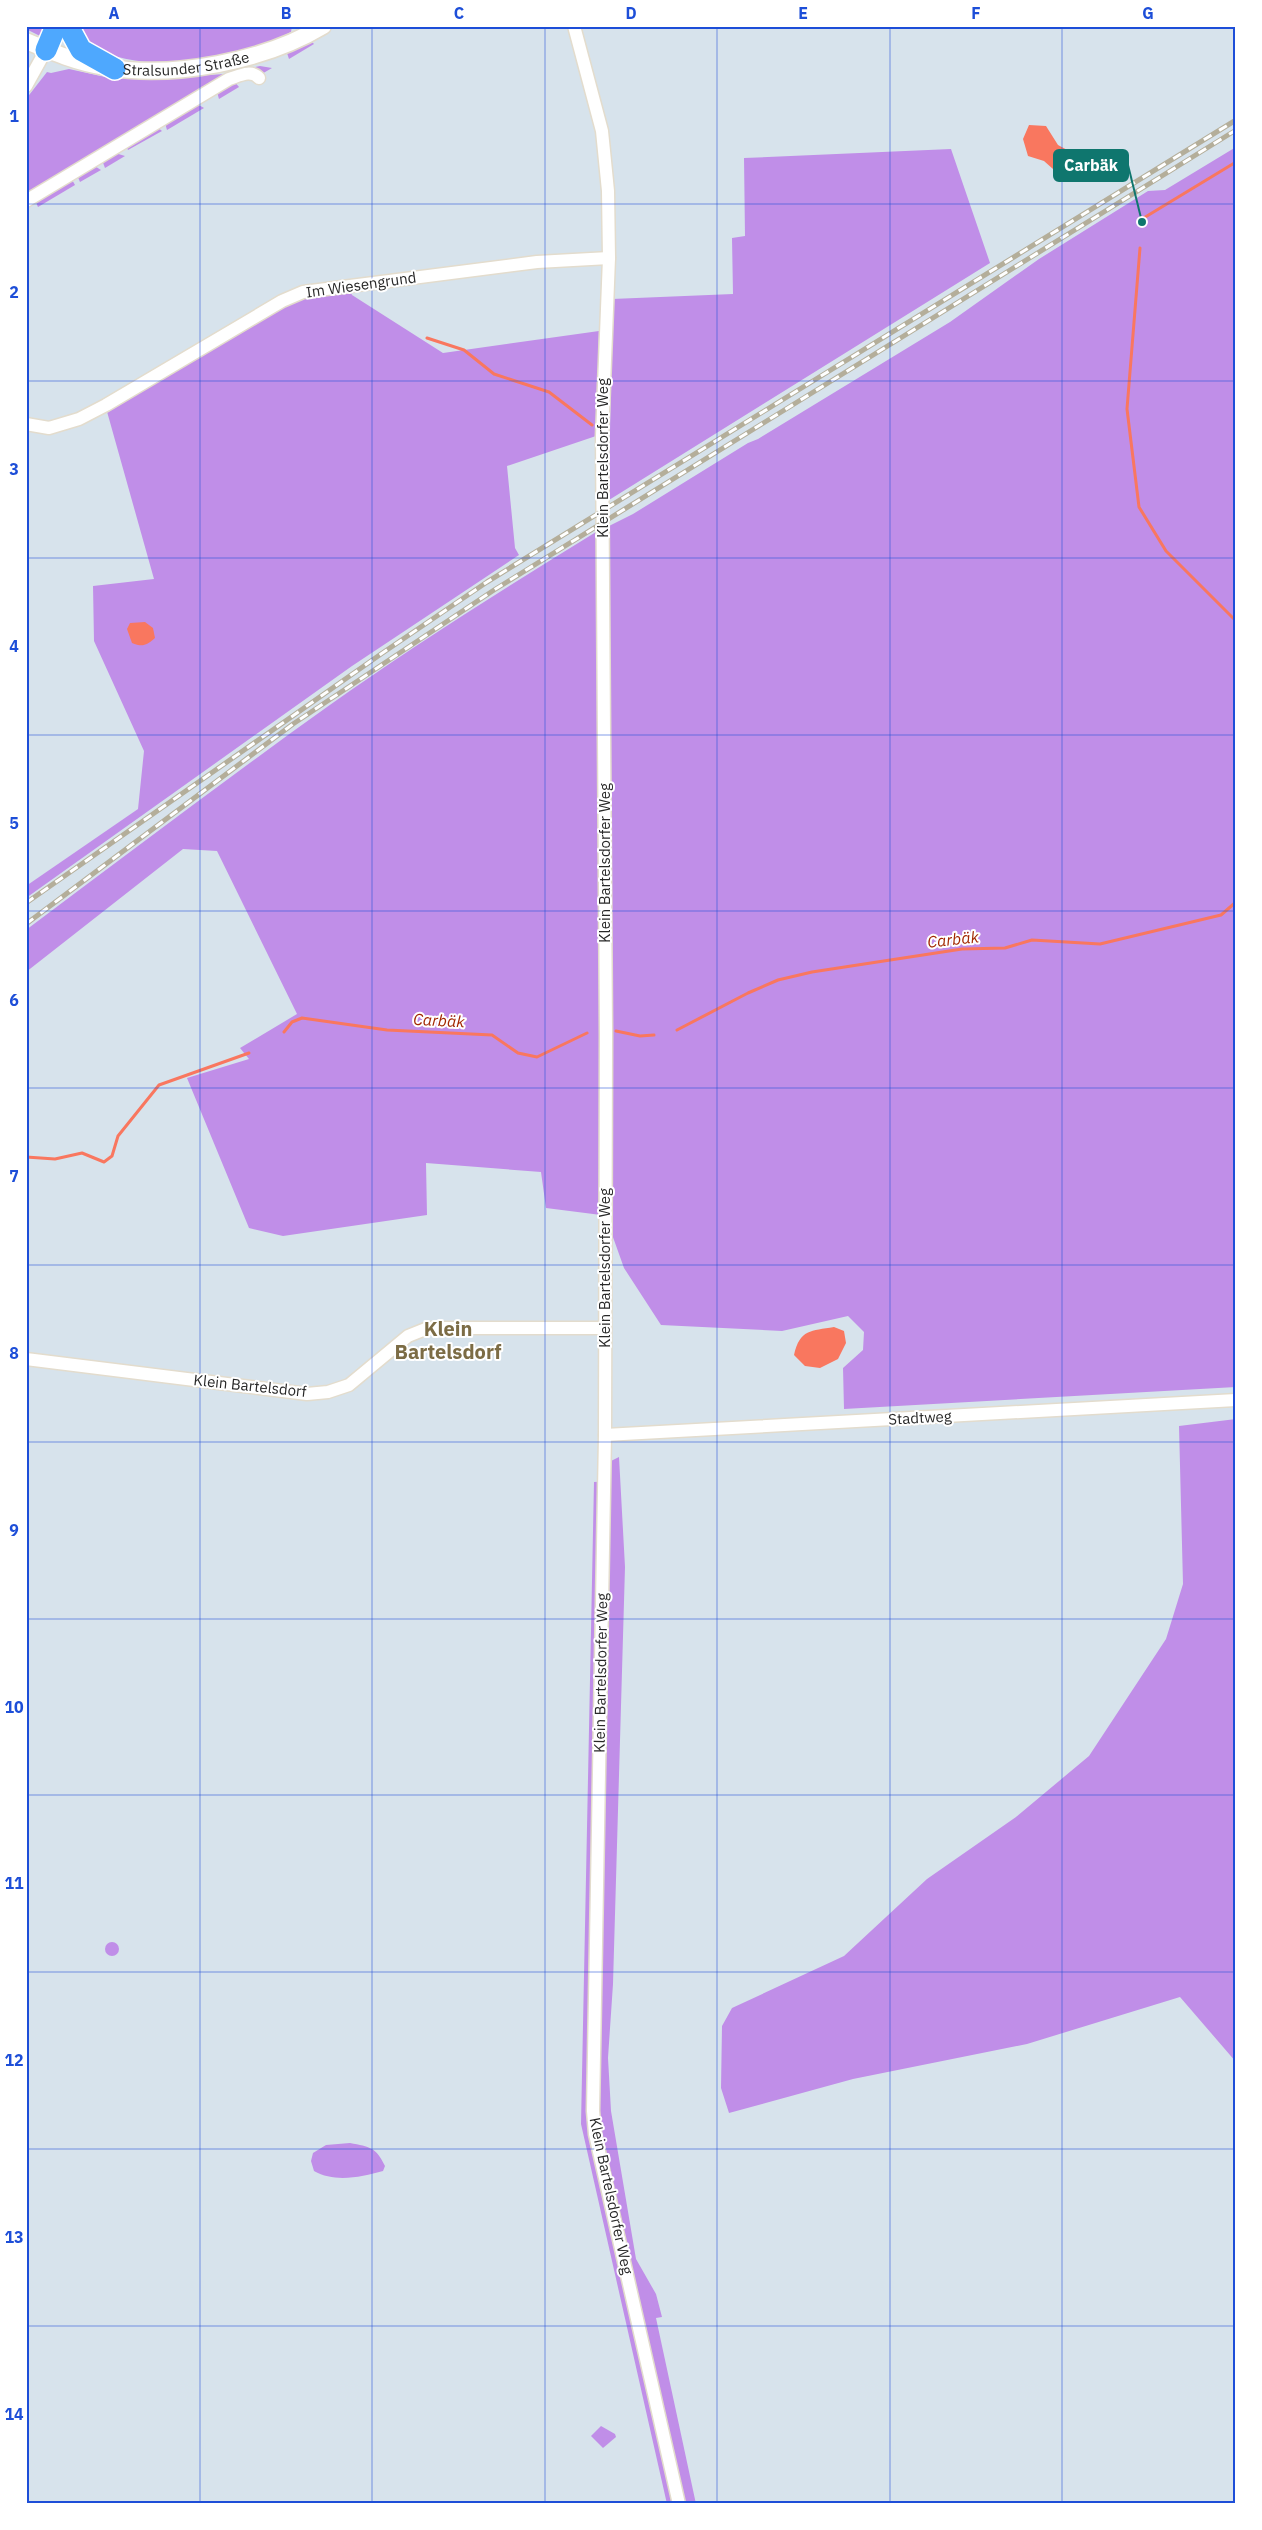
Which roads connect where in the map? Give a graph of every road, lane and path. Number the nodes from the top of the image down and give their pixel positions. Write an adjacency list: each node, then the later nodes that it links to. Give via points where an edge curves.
1 (56, 26): 6 (highway)
2 (68, 26): 7 (highway, via 81,50)
3 (323, 26): 7 (street, Stralsunder Straße, via 264,52 223,62 160,70)
4 (574, 26): 11 (street, Klein Bartelsdorfer Weg, via 602,131 608,191)
5 (26, 41): 6 (street, Stralsunder Straße)
6 (46, 50): 7 (street, Stralsunder Straße); 9 (street)
7 (115, 69)
8 (259, 78): 10 (street, Stralsunder Straße, via 249,73 229,79)
9 (26, 86)
10 (26, 201)
11 (609, 258): 12 (street, Im Wiesengrund, via 537,262 304,292 282,301 79,418 49,428); 13 (street, Klein Bartelsdorfer Weg, via 602,436)
12 (26, 424)
13 (605, 1328): 14 (street, Klein Bartelsdorf, via 428,1328 408,1336 349,1385 307,1394); 16 (street, Klein Bartelsdorfer Weg)
14 (26, 1359)
15 (1236, 1400): 16 (street, Stadtweg)
16 (605, 1435): 17 (street, Klein Bartelsdorfer Weg, via 592,2111)
17 (679, 2504)

